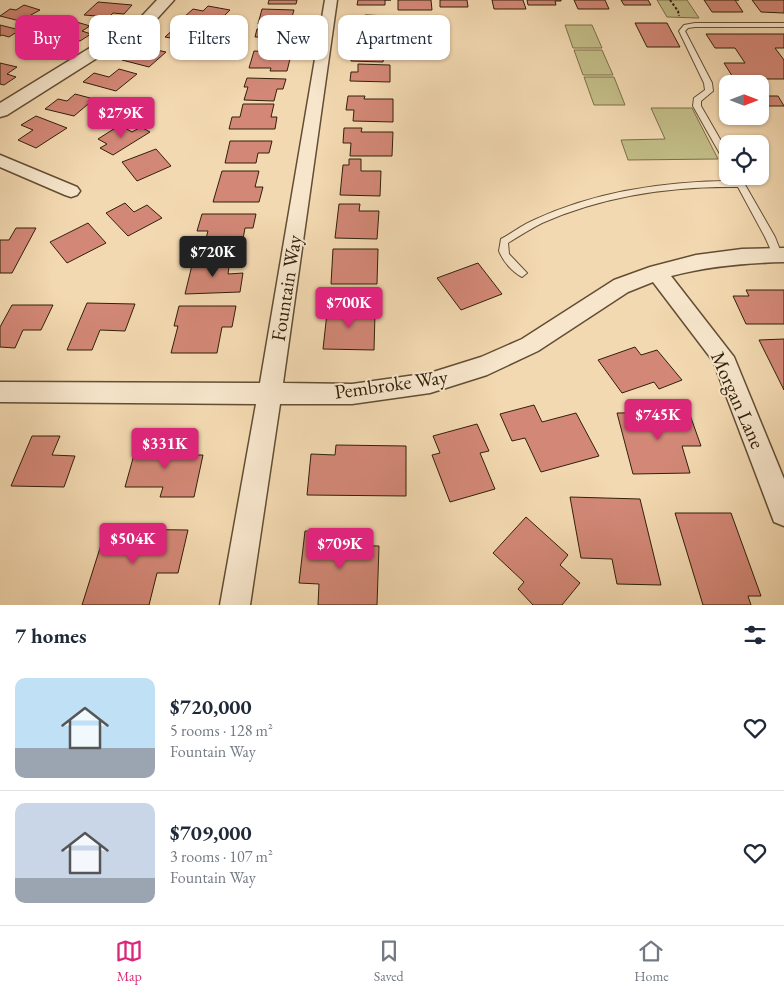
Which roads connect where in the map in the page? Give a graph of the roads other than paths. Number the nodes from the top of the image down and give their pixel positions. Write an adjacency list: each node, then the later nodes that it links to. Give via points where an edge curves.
1 (166, 0): 4 (street, via 148,19)
2 (331, 0): 14 (street, Fountain Way)
3 (784, 25): 5 (lane, via 695,25 686,26 682,31 708,83 709,91 697,100 697,106)
4 (0, 111)
5 (719, 145)
6 (0, 160): 9 (street)
7 (719, 182): 12 (lane, via 635,191 543,219 504,241 501,248)
8 (741, 185): 10 (lane)
9 (71, 191)
10 (781, 255): 11 (street, Pembroke Way, via 696,262)
11 (657, 272): 14 (street, Pembroke Way, via 621,286 530,345 487,365 450,377 352,394); 15 (street, Morgan Lane, via 723,357)
12 (522, 273)
13 (0, 392): 14 (street, Pembroke Way)
14 (270, 394): 16 (street, Fountain Way)
15 (784, 513)
16 (235, 605)

